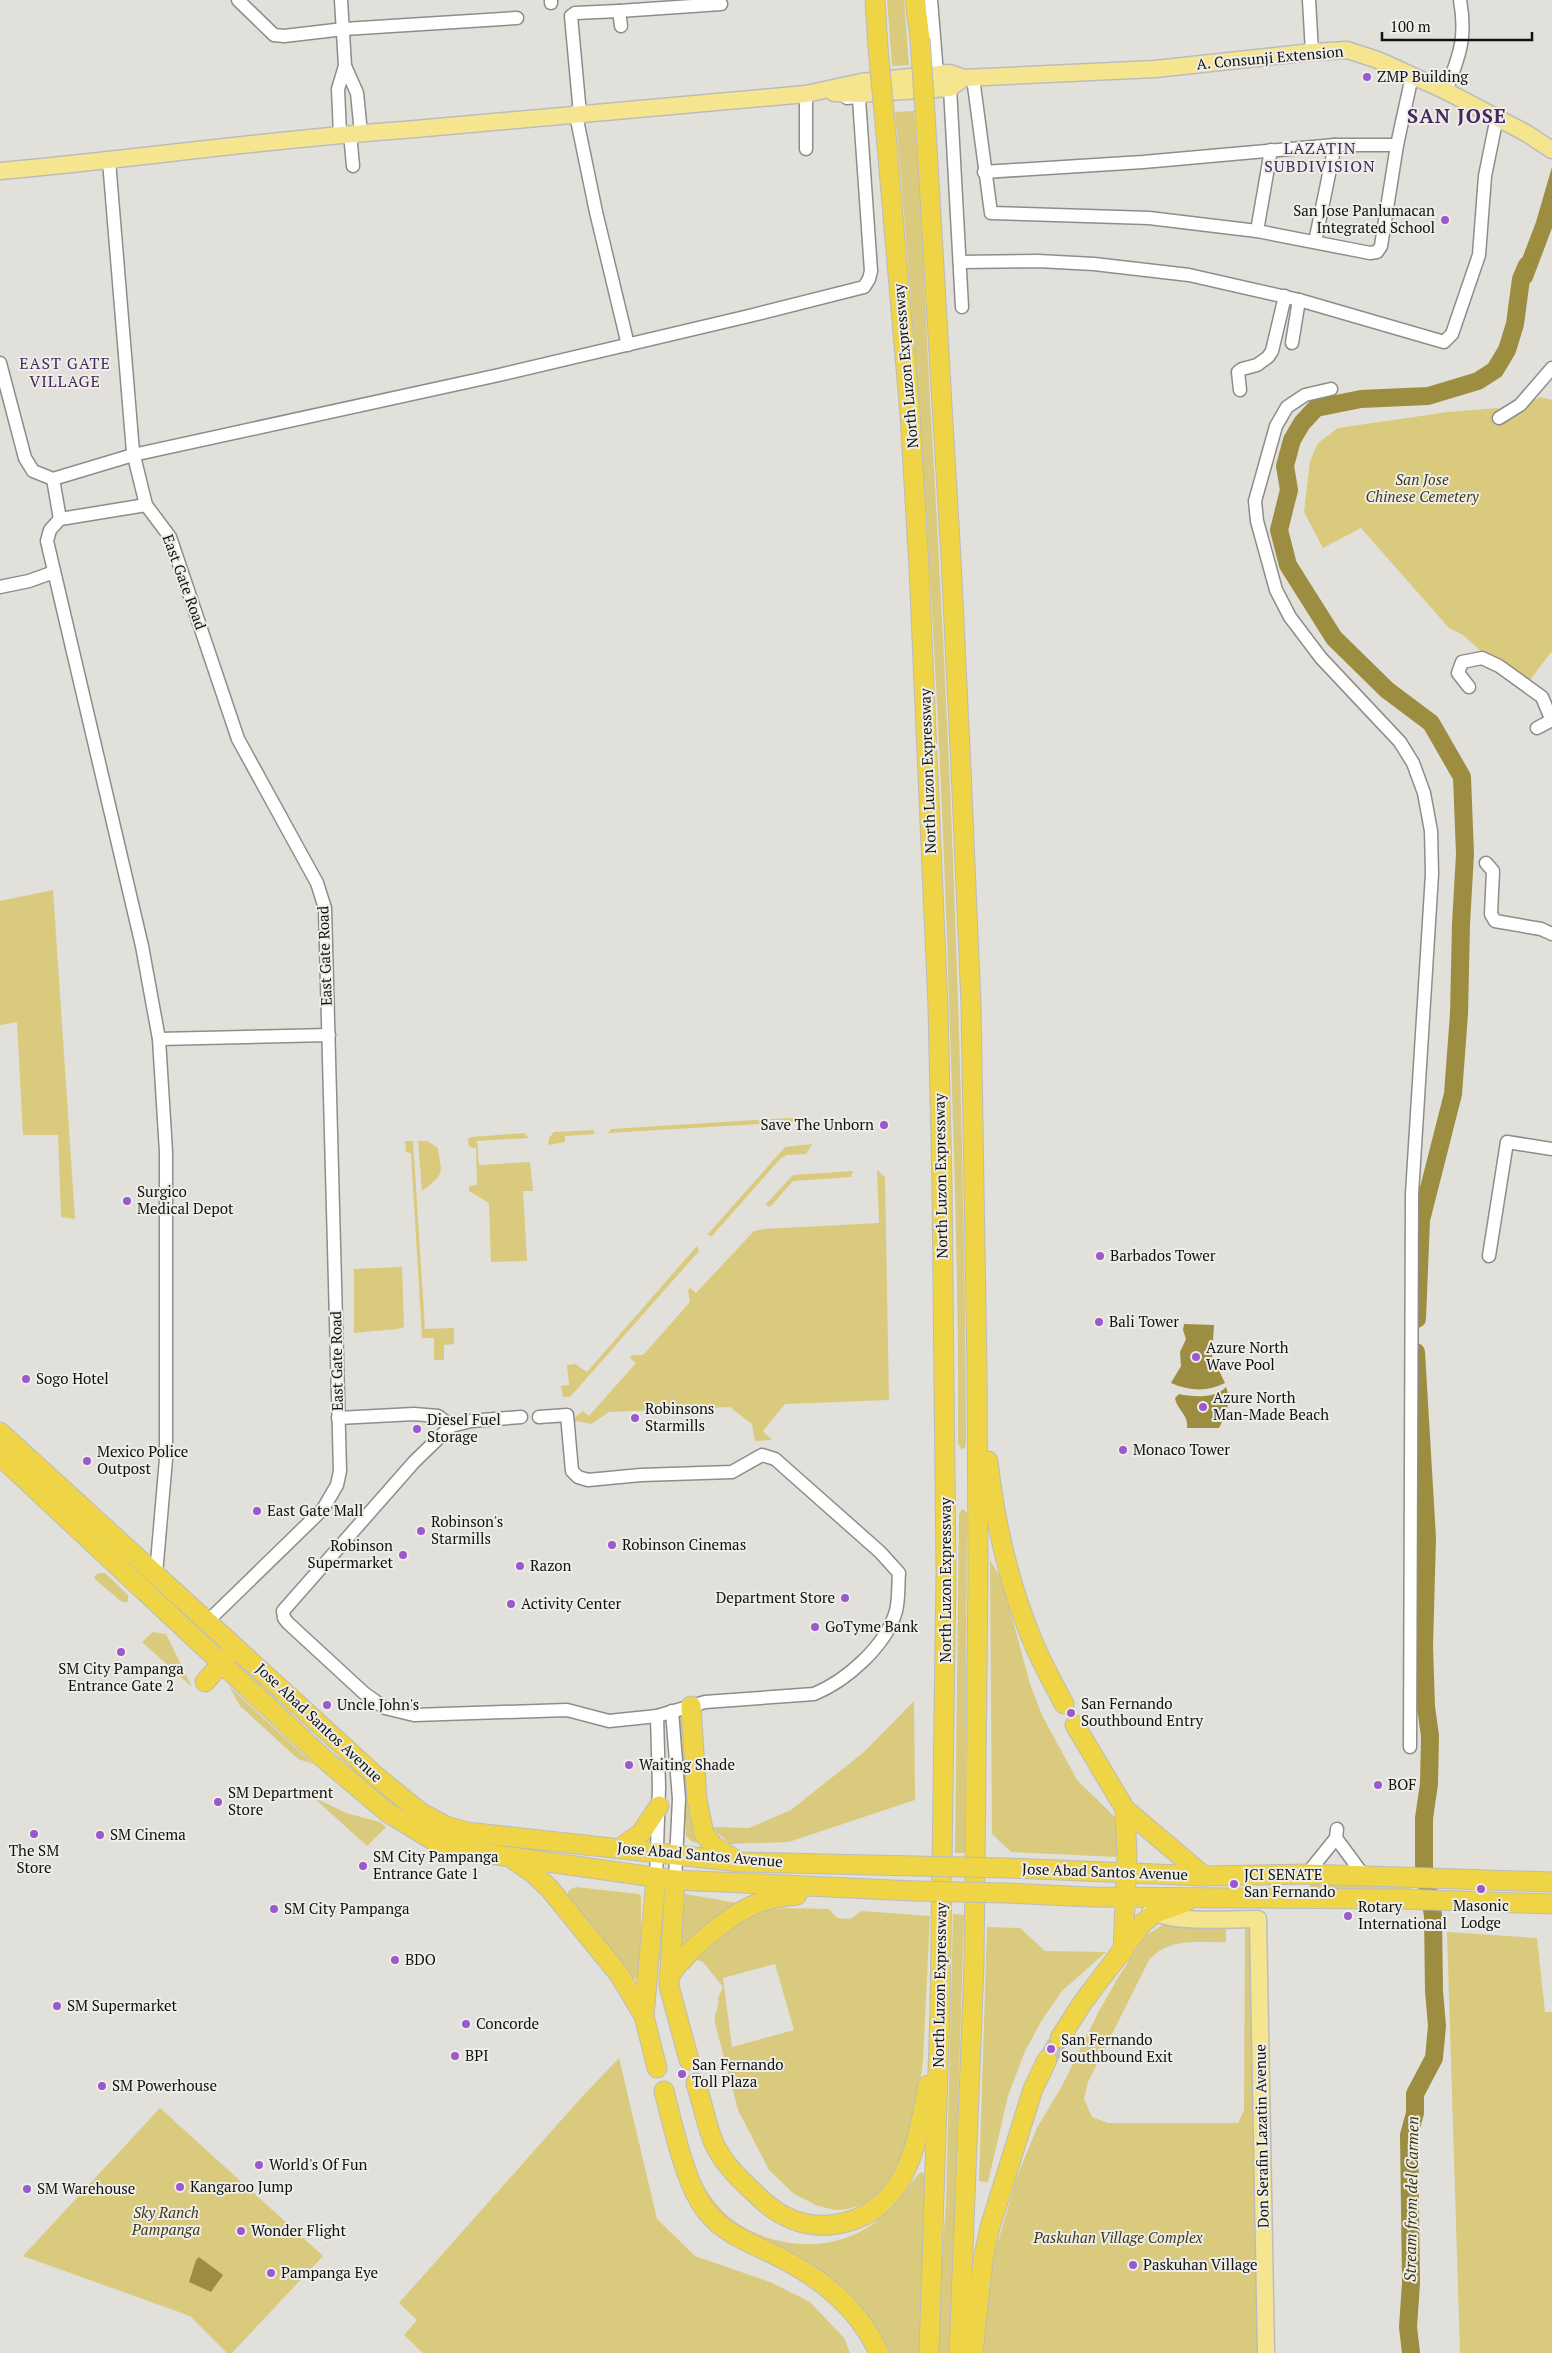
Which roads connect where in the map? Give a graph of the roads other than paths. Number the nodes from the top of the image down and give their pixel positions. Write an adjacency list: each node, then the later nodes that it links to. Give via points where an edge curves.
1 (238, 0): 11 (street)
2 (253, 0): 11 (street)
3 (342, 0): 14 (street)
4 (875, 0): 103 (highway, North Luzon Expressway, bridge, via 914,480 938,1006 946,1572)
5 (916, 0): 62 (highway, North Luzon Expressway, bridge, via 951,549 961,769 970,1004)
6 (931, 0): 17 (street)
7 (1309, 0): 15 (street)
8 (1460, 0): 20 (street, via 1464,29 1462,50)
9 (721, 4): 10 (street)
10 (619, 11): 13 (street); 22 (street, via 575,13 571,16)
11 (254, 16): 14 (street, via 279,36)
12 (517, 18): 14 (street)
13 (620, 26)
14 (344, 29): 16 (street)
15 (1312, 52): 18 (main road, A. Consunji Extension, via 1347,50); 19 (main road, A. Consunji Extension, via 1156,69)
16 (345, 66): 24 (street, via 338,89); 24 (street, via 357,93)
17 (938, 74): 19 (main road, via 950,73); 21 (main road, via 861,82)
18 (1412, 76): 20 (main road, A. Consunji Extension); 26 (street)
19 (963, 81): 21 (main road, via 852,95); 33 (street); 36 (street)
20 (1446, 91): 23 (main road, A. Consunji Extension)
21 (813, 93): 22 (main road); 27 (street); 41 (street, via 832,99 859,99 871,271 867,284)
22 (578, 115): 24 (main road, via 405,134); 41 (street, via 596,212)
23 (1497, 117): 29 (main road, A. Consunji Extension); 38 (street, via 1486,176 1479,255 1448,339 1441,342)
24 (350, 134): 30 (main road); 31 (street)
25 (1335, 144): 26 (street); 28 (street); 35 (street)
26 (1398, 145): 35 (street, via 1382,246 1377,252)
27 (806, 149)
28 (1271, 150): 33 (street); 34 (street)
29 (1552, 150)
30 (109, 161): 32 (main road); 47 (street, East Gate Road)
31 (353, 166)
32 (0, 171)
33 (984, 172): 34 (street, via 989,208 994,214 1149,218)
34 (1257, 230): 35 (street)
35 (1315, 242)
36 (960, 262): 37 (street, via 1038,261 1124,266); 39 (street)
37 (1284, 296): 38 (street); 45 (street, via 1272,351 1264,361 1238,372)
38 (1299, 300): 40 (street)
39 (962, 307)
40 (1292, 343)
41 (628, 345): 47 (street)
42 (0, 363): 48 (street, via 25,458 32,471)
43 (1551, 371): 46 (street, via 1520,405)
44 (1332, 389): 80 (street, via 1305,396 1287,407 1276,426 1264,466 1256,514 1276,590 1290,617 1321,658 1400,742 1413,763 1424,793 1431,831 1432,874 1412,1194)
45 (1240, 390)
46 (1499, 418)
47 (133, 455): 48 (street); 49 (street, East Gate Road)
48 (53, 479): 50 (street)
49 (146, 505): 50 (street); 58 (street, East Gate Road, via 170,538 238,739 323,897)
50 (60, 518): 51 (street, via 50,530 47,541)
51 (54, 572): 52 (street); 59 (street, via 142,946)
52 (0, 587)
53 (1469, 687): 54 (street, via 1459,676 1459,670 1462,662 1478,657 1499,666 1542,697)
54 (1552, 720): 55 (street)
55 (1537, 728)
56 (1486, 863): 57 (street, via 1493,871 1491,914 1495,922 1542,929)
57 (1552, 934)
58 (329, 1035): 59 (street); 65 (street, East Gate Road)
59 (159, 1039): 71 (street, via 166,1152 166,1459)
60 (1552, 1149): 61 (street, via 1506,1142)
61 (1489, 1256)
62 (977, 1368): 75 (highway, via 1001,1546 1024,1621); 113 (highway, North Luzon Expressway, via 974,1965)
63 (539, 1416): 76 (street, via 567,1415 572,1471 588,1480 732,1472 762,1455 775,1459 880,1552 899,1573 896,1610 881,1640 856,1667 830,1688 814,1694 705,1702)
64 (521, 1417): 66 (street)
65 (338, 1418): 66 (street, via 414,1414 438,1416); 72 (street, East Gate Road, via 338,1485 324,1509)
66 (451, 1426): 78 (street, via 414,1462 286,1605 284,1618 364,1693 395,1712 414,1715 567,1710 609,1720)
67 (0, 1432): 69 (highway, Jose Abad Santos Avenue)
68 (0, 1456): 69 (highway, Jose Abad Santos Avenue)
69 (23, 1465): 70 (highway, Jose Abad Santos Avenue); 73 (highway, Jose Abad Santos Avenue)
70 (102, 1527): 71 (highway, Jose Abad Santos Avenue); 73 (highway)
71 (156, 1574): 72 (highway, Jose Abad Santos Avenue)
72 (208, 1621): 81 (highway, Jose Abad Santos Avenue)
73 (226, 1659): 74 (highway); 81 (highway, via 313,1734); 87 (highway, Jose Abad Santos Avenue, via 323,1758 402,1822 447,1846)
74 (205, 1682)
75 (1064, 1704)
76 (691, 1706): 77 (street); 88 (highway, via 697,1799 704,1834 714,1846)
77 (672, 1711): 78 (street); 86 (street, via 679,1799)
78 (657, 1716): 82 (street)
79 (1074, 1725): 83 (highway)
80 (1410, 1748)
81 (348, 1751): 84 (highway, Jose Abad Santos Avenue, via 415,1808 446,1826 517,1839)
82 (659, 1806): 84 (highway, via 641,1833); 85 (street)
83 (1125, 1809): 89 (highway, via 1127,1856); 91 (highway)
84 (620, 1849): 85 (highway, Jose Abad Santos Avenue)
85 (657, 1853): 86 (highway, Jose Abad Santos Avenue); 93 (street)
86 (677, 1856): 88 (highway, Jose Abad Santos Avenue); 94 (street)
87 (508, 1857): 93 (highway, Jose Abad Santos Avenue); 104 (highway, via 534,1874 559,1898 619,1974)
88 (740, 1862): 89 (highway, Jose Abad Santos Avenue, bridge)
89 (1124, 1873): 91 (highway, Jose Abad Santos Avenue); 97 (highway)
90 (1307, 1874): 91 (highway, Jose Abad Santos Avenue); 92 (highway, Jose Abad Santos Avenue); 92 (street, via 1337,1834)
91 (1204, 1876)
92 (1364, 1876): 95 (highway, Jose Abad Santos Avenue)
93 (656, 1878): 94 (highway, Jose Abad Santos Avenue); 104 (highway)
94 (675, 1880): 96 (highway, Jose Abad Santos Avenue); 102 (highway)
95 (1552, 1882)
96 (852, 1888): 97 (highway, Jose Abad Santos Avenue, bridge); 102 (highway, via 773,1898 749,1907 688,1951)
97 (1130, 1898): 98 (highway, Jose Abad Santos Avenue); 100 (main road); 101 (highway)
98 (1197, 1898): 99 (highway, Jose Abad Santos Avenue, via 1402,1898); 100 (highway)
99 (1552, 1904)
100 (1160, 1915): 101 (highway, via 1143,1923); 115 (main road, Don Serafin Lazatin Avenue, via 1196,1919 1258,1919)
101 (1123, 1952): 105 (highway, via 1082,2002)
102 (669, 1978): 106 (highway, via 672,2006)
103 (940, 2010): 109 (highway, via 922,2120 911,2159 887,2196 874,2209 854,2221 821,2226 796,2222 772,2209 742,2183 714,2142); 112 (highway, North Luzon Expressway)
104 (644, 2016): 108 (highway)
105 (1060, 2038)
106 (689, 2060)
107 (1047, 2060): 114 (highway, via 1033,2089 990,2227 983,2260)
108 (657, 2068)
109 (696, 2083)
110 (664, 2091): 111 (highway, via 690,2180 708,2213 731,2235 789,2262 832,2290 855,2313)
111 (879, 2353)
112 (929, 2353)
113 (959, 2353)
114 (973, 2353)
115 (1266, 2353)

